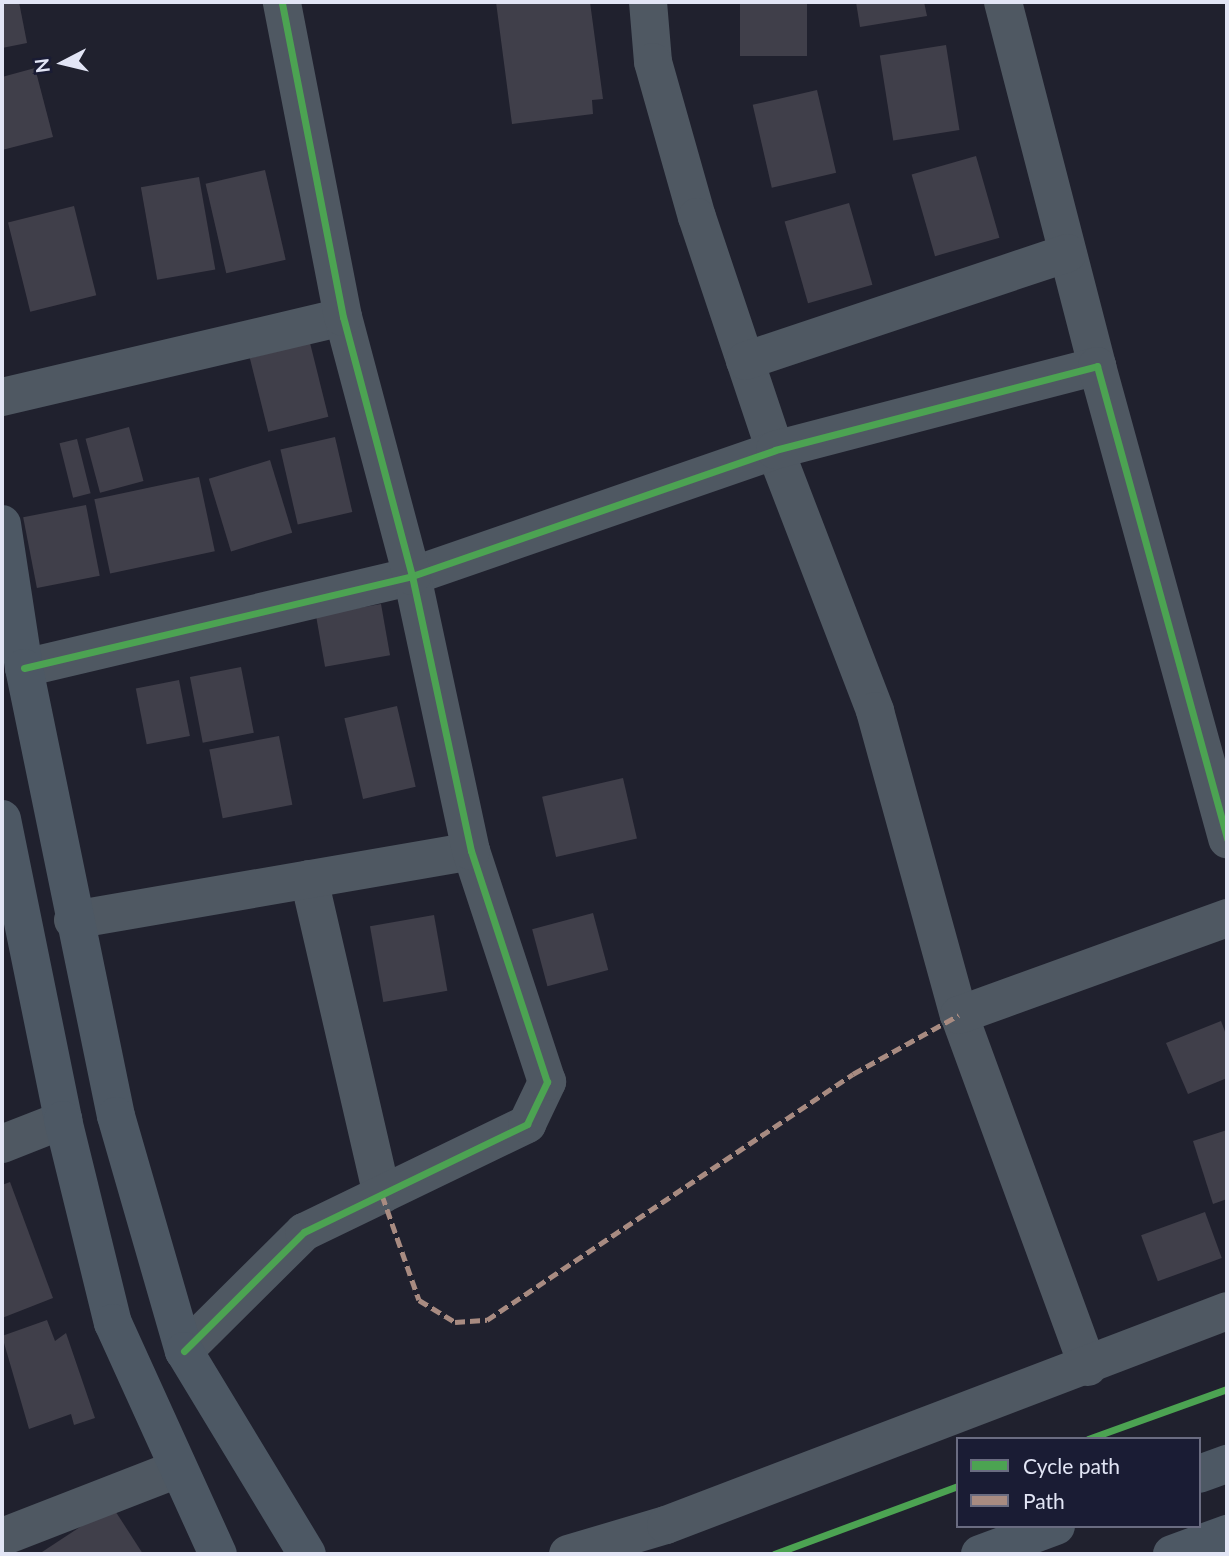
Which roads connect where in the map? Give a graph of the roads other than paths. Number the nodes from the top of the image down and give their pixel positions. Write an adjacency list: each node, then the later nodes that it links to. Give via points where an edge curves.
1 (282, 2): 5 (street)
2 (648, 2): 6 (street, via 653,62)
3 (1003, 2): 4 (street)
4 (1067, 253): 6 (street); 7 (street)
5 (343, 317): 8 (street); 11 (street)
6 (745, 361): 9 (street)
7 (1097, 366): 9 (street); 14 (street)
8 (2, 397)
9 (775, 450): 11 (street); 19 (street, via 875,711)
10 (2, 524): 12 (main road)
11 (412, 576): 12 (street); 15 (street)
12 (24, 668): 18 (main road)
13 (2, 819): 20 (main road)
14 (1227, 839)
15 (471, 851): 16 (street); 22 (street, via 547,1082 527,1125)
16 (309, 879): 18 (street); 22 (street)
17 (1227, 918): 19 (street)
18 (74, 920): 24 (main road, via 116,1116)
19 (959, 1015): 25 (street)
20 (63, 1120): 21 (street); 27 (main road, via 113,1323)
21 (2, 1144)
22 (382, 1195): 24 (street, via 304,1232)
23 (1227, 1311): 25 (street)
24 (184, 1350): 33 (main road)
25 (1088, 1367): 34 (street, via 666,1525)
26 (1227, 1464): 28 (main road)
27 (177, 1469): 31 (street); 32 (main road)
28 (1201, 1473)
29 (1050, 1528): 35 (main road)
30 (1227, 1534): 36 (main road)
31 (2, 1537)
32 (218, 1554)
33 (307, 1554)
34 (568, 1554)
35 (979, 1554)
36 (1172, 1554)

